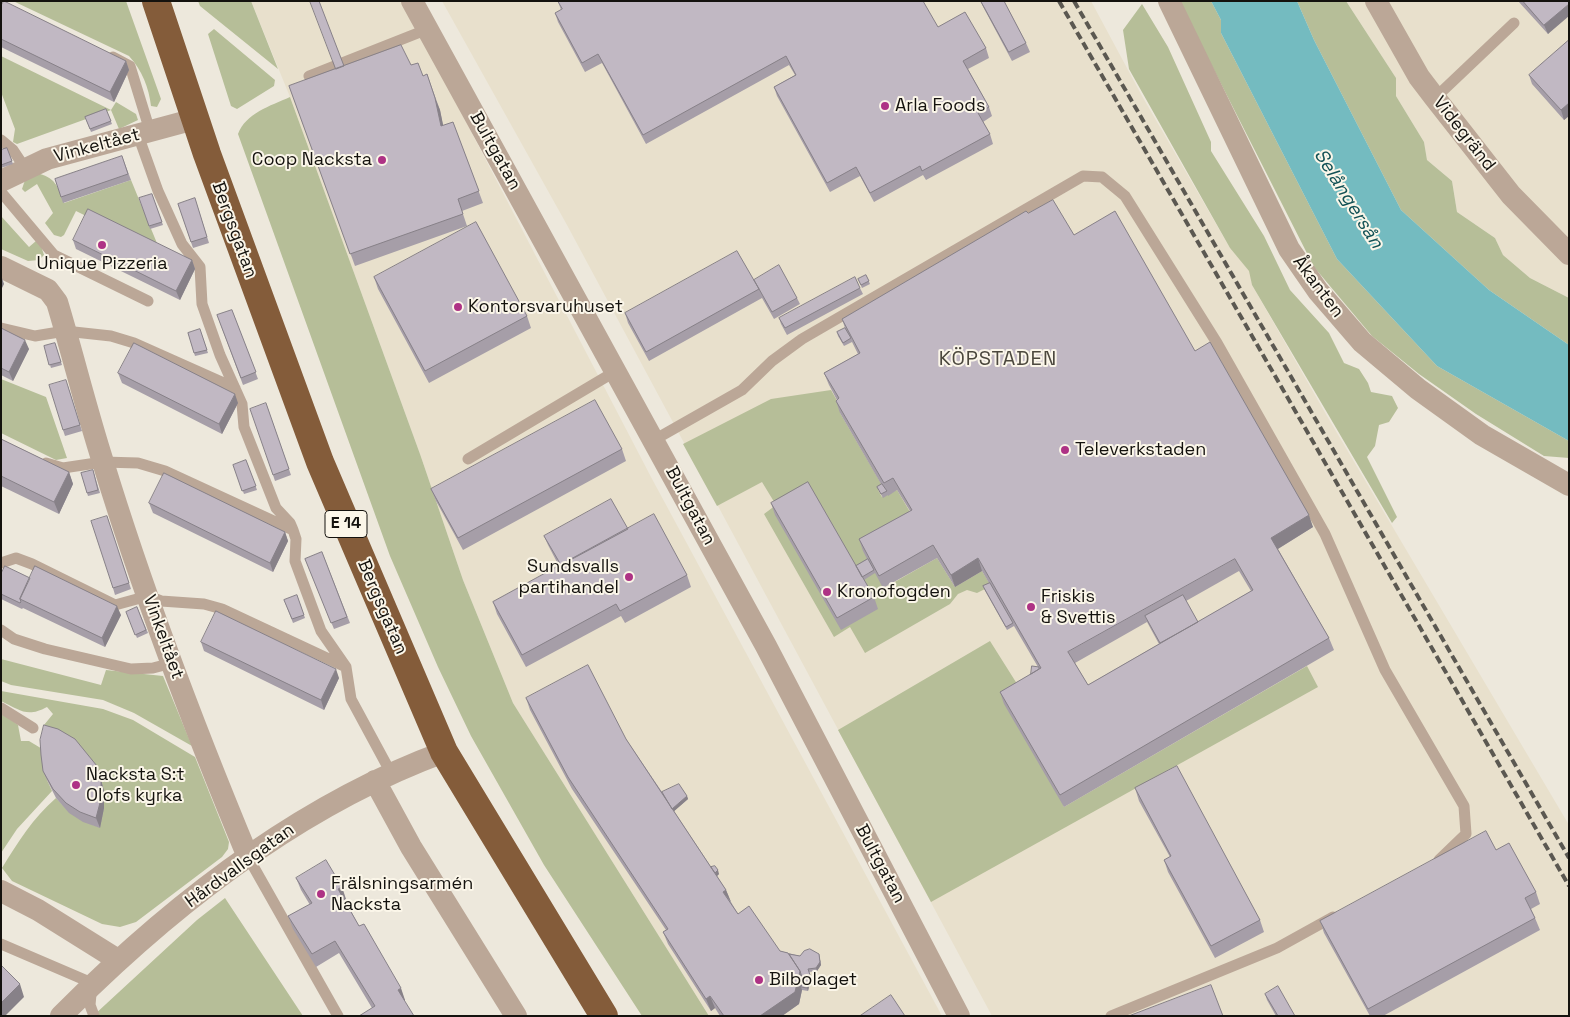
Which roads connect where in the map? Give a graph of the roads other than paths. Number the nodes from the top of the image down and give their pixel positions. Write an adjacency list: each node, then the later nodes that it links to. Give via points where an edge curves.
1 (156, 1): 10 (highway, Bergsgatan / E 14)
2 (412, 1): 6 (street, Bultgatan)
3 (1169, 1): 27 (street, Åkanten, via 1289,249 1318,291 1362,342 1418,389 1482,435)
4 (1376, 1): 9 (street, Videgränd, via 1419,77)
5 (1514, 23): 9 (lane)
6 (428, 29): 8 (lane); 21 (street, Bultgatan)
7 (103, 53): 11 (lane, via 130,66)
8 (309, 76)
9 (1435, 98): 16 (street, Videgränd, via 1511,195)
10 (195, 119): 11 (street, Vinkeltået); 36 (highway, Bergsgatan / E 14, via 320,462)
11 (144, 133): 13 (street, Vinkeltået); 22 (lane, via 158,191 182,244 200,267 202,304)
12 (1, 140): 13 (lane, via 13,150)
13 (25, 168): 14 (street, Vinkeltået)
14 (1, 180)
15 (1, 192): 18 (lane, via 54,255)
16 (1569, 254)
17 (1, 267): 20 (street, Vinkeltået, via 48,290 57,302)
18 (148, 301)
19 (1, 328): 20 (lane, via 35,336)
20 (66, 331): 22 (lane, via 111,336); 26 (street, Vinkeltået)
21 (616, 371): 23 (street, Bultgatan); 25 (lane)
22 (235, 388): 28 (lane, via 242,404 244,427 276,508)
23 (654, 440): 39 (lane, via 742,390 772,361 819,329 1083,176 1102,177 1125,196 1217,343 1325,534 1385,670 1464,806 1466,834 1442,858); 50 (street, Bultgatan, via 766,646)
24 (34, 458): 26 (lane, via 63,468)
25 (468, 459)
26 (103, 462): 28 (lane, via 138,463 165,471); 30 (street, Vinkeltået)
27 (1569, 485)
28 (293, 530): 33 (lane, via 296,539 294,561 321,631)
29 (1, 563): 30 (lane, via 16,558 32,564 115,606)
30 (148, 596): 32 (street, Vinkeltået); 33 (lane, via 161,601 184,601 222,609)
31 (1, 630): 32 (lane, via 14,639 45,649 131,669)
32 (172, 663): 38 (street, Vinkeltået, via 206,757)
33 (346, 667): 37 (lane, via 351,699)
34 (1, 708): 35 (lane)
35 (33, 728)
36 (444, 752): 37 (street, Hårdvallsgatan); 49 (highway, Bergsgatan / E 14)
37 (383, 777): 38 (street, Hårdvallsgatan, via 271,840); 48 (street, via 411,848)
38 (248, 857): 43 (street, Hårdvallsgatan); 47 (lane, Vinkeltået)
39 (1424, 868)
40 (1, 891): 43 (street)
41 (1346, 910): 51 (lane, via 1277,948)
42 (1, 944): 44 (lane)
43 (118, 960): 44 (street, Hårdvallsgatan)
44 (92, 983): 45 (street, Hårdvallsgatan); 46 (lane, via 90,1005)
45 (61, 1016)
46 (94, 1016)
47 (338, 1016)
48 (516, 1016)
49 (604, 1016)
50 (959, 1016)
51 (1111, 1016)

